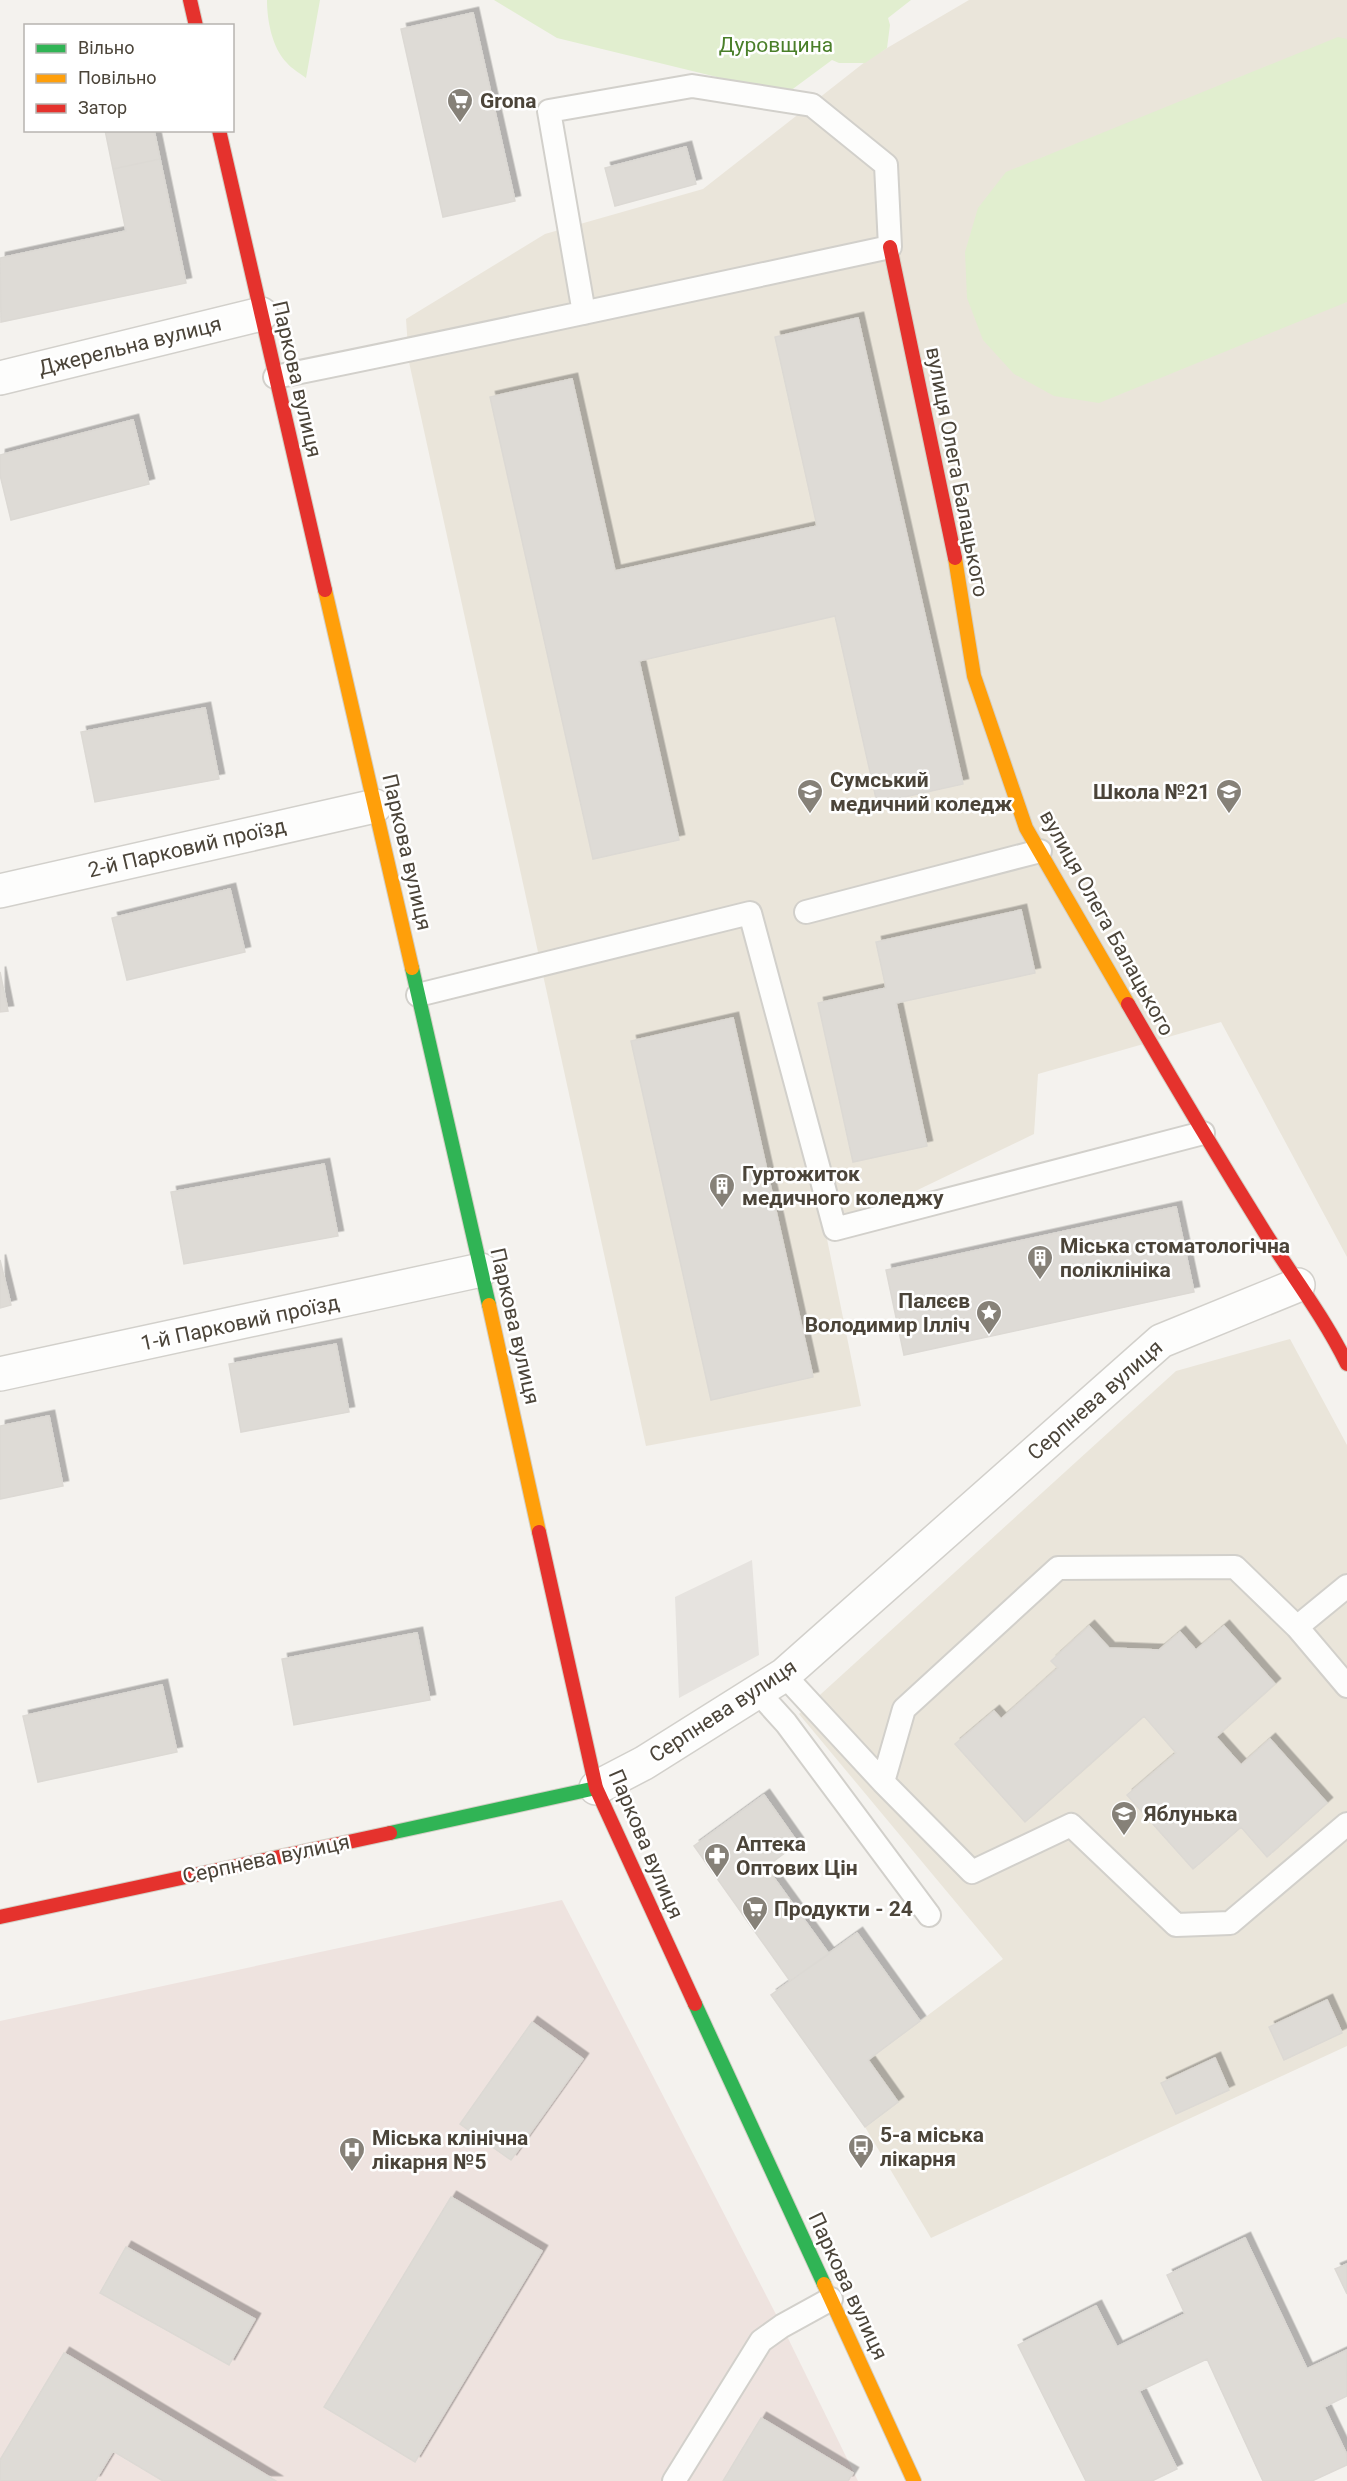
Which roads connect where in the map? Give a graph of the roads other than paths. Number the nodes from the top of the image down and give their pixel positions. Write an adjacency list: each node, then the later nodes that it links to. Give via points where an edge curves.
1 (190, 0): 2 (street)
2 (195, 24)
3 (219, 132): 6 (street, Паркова вулиця)
4 (890, 248): 5 (lane); 5 (lane, via 886,165 812,105 692,86 549,111); 10 (street, вулиця Олега Балацького, via 950,530 974,676 1026,828)
5 (584, 313): 7 (lane)
6 (261, 314): 7 (street, Паркова вулиця); 8 (street, Джерельна вулиця)
7 (275, 377): 9 (street, Паркова вулиця)
8 (0, 378)
9 (375, 806): 11 (street, 2-й Парковий проїзд); 13 (street, Паркова вулиця)
10 (1040, 851): 12 (lane); 14 (street, вулиця Олега Балацького)
11 (0, 891)
12 (806, 912)
13 (418, 994): 14 (lane, via 750,913 835,1229); 15 (street, Паркова вулиця)
14 (1203, 1133): 16 (street, вулиця Олега Балацького)
15 (481, 1270): 18 (street, 1-й Парковий проїзд); 24 (street, Паркова вулиця)
16 (1298, 1285): 17 (street, вулиця Олега Балацького, via 1334,1335); 21 (street, Серпнева вулиця, via 1161,1341)
17 (1347, 1364)
18 (0, 1374)
19 (1347, 1586): 20 (lane)
20 (1297, 1627): 22 (lane); 23 (lane, via 1235,1567 1058,1568 904,1709)
21 (770, 1683): 23 (lane); 24 (street, Серпнева вулиця, via 644,1763); 26 (lane, via 786,1723)
22 (1347, 1686)
23 (883, 1782): 25 (lane, via 972,1872 1071,1826 1176,1925 1230,1923)
24 (596, 1788): 27 (street, Серпнева вулиця); 28 (street, Паркова вулиця)
25 (1347, 1824)
26 (929, 1915)
27 (0, 1917)
28 (831, 2299): 29 (lane, via 761,2341); 30 (street, Паркова вулиця)
29 (674, 2481)
30 (914, 2481)

